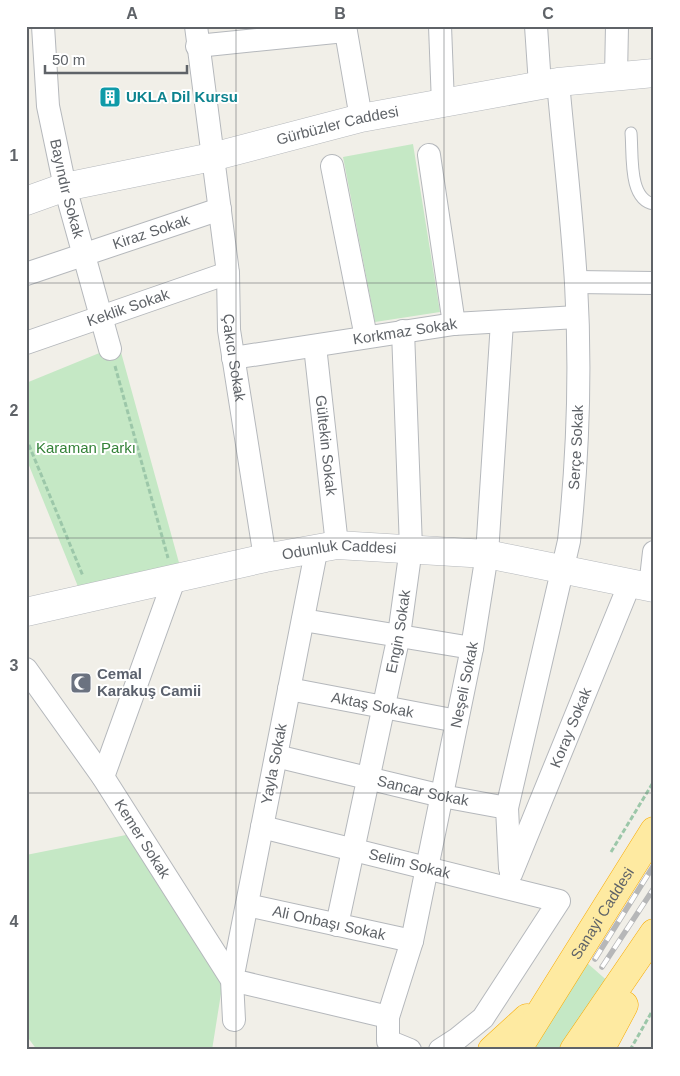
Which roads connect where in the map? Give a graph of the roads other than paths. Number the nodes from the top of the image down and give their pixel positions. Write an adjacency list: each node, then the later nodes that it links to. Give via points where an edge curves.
1 (43, 26): 16 (street, Bayındır Sokak, via 48,106)
2 (440, 26): 10 (street)
3 (536, 26): 9 (street, Serçe Sokak)
4 (617, 26): 8 (street)
5 (345, 29): 6 (street); 11 (street)
6 (197, 36): 14 (street, Çakıcı Sokak)
7 (654, 73): 8 (street, Gürbüzler Caddesi)
8 (616, 76): 9 (street, Gürbüzler Caddesi)
9 (549, 84): 10 (street, Gürbüzler Caddesi); 23 (street, Serçe Sokak)
10 (443, 104): 11 (street, Gürbüzler Caddesi)
11 (361, 118): 14 (street, Gürbüzler Caddesi)
12 (631, 133): 18 (lane, via 635,188 643,201)
13 (429, 155): 28 (street)
14 (212, 157): 16 (street, Gürbüzler Caddesi); 19 (street, Çakıcı Sokak)
15 (332, 166): 30 (street)
16 (65, 187): 17 (street, Gürbüzler Caddesi); 20 (street, Bayındır Sokak)
17 (26, 201)
18 (654, 204)
19 (220, 209): 20 (street, Kiraz Sokak); 21 (street, Çakıcı Sokak)
20 (83, 254): 22 (street, Kiraz Sokak); 25 (street, Bayındır Sokak)
21 (228, 273): 25 (street, Keklik Sokak); 34 (street, Çakıcı Sokak, via 228,330)
22 (26, 274)
23 (576, 282): 24 (street); 26 (street, Serçe Sokak)
24 (654, 283)
25 (100, 316): 31 (street, Keklik Sokak); 33 (street, Bayındır Sokak)
26 (577, 317): 27 (street, Korkmaz Sokak); 40 (street, Serçe Sokak, via 578,402 573,507)
27 (502, 322): 28 (street, Korkmaz Sokak); 38 (street, Neşeli Sokak)
28 (454, 324): 29 (street, Korkmaz Sokak)
29 (404, 331): 30 (street, Korkmaz Sokak); 36 (street, Engin Sokak)
30 (366, 337): 32 (street, Korkmaz Sokak)
31 (26, 343)
32 (315, 346): 34 (street, Korkmaz Sokak); 35 (street, Gültekin Sokak)
33 (110, 349)
34 (233, 358): 39 (street, Çakıcı Sokak)
35 (327, 546): 36 (street, Odunluk Caddesi); 39 (street, Odunluk Caddesi); 44 (street, Yayla Sokak)
36 (411, 548): 38 (street, Odunluk Caddesi); 45 (street, Engin Sokak)
37 (654, 552): 42 (street, Koray Sokak)
38 (488, 554): 40 (street, Odunluk Caddesi); 46 (street, Neşeli Sokak)
39 (265, 558): 41 (street, Odunluk Caddesi)
40 (563, 569): 42 (street, Odunluk Caddesi); 55 (street, Serçe Sokak)
41 (174, 580): 43 (street, Odunluk Caddesi); 52 (street)
42 (645, 586): 55 (street, Koray Sokak, via 511,874)
43 (26, 612)
44 (302, 620): 45 (street); 48 (street, Yayla Sokak)
45 (399, 635): 46 (street); 49 (street, Engin Sokak)
46 (472, 648): 50 (street, Neşeli Sokak)
47 (26, 669): 52 (street, Kemer Sokak)
48 (289, 689): 49 (street, Aktaş Sokak); 51 (street, Yayla Sokak)
49 (383, 707): 50 (street, Aktaş Sokak); 53 (street, Engin Sokak)
50 (457, 721): 54 (street, Neşeli Sokak)
51 (276, 756): 53 (street, Sancar Sokak); 56 (street, Yayla Sokak)
52 (103, 777): 65 (street, Kemer Sokak)
53 (368, 778): 54 (street, Sancar Sokak); 58 (street, Engin Sokak)
54 (442, 796): 55 (street, Sancar Sokak); 59 (street, Neşeli Sokak)
55 (506, 808)
56 (262, 827): 58 (street, Selim Sokak); 60 (street, Yayla Sokak)
57 (654, 831): 66 (highway, Sanayi Caddesi)
58 (354, 849): 59 (street, Selim Sokak); 61 (street, Engin Sokak)
59 (426, 868): 63 (street, Neşeli Sokak); 70 (street, Selim Sokak, via 559,901 483,1018)
60 (247, 905): 61 (street, Ali Onbaşı Sokak); 65 (street, Yayla Sokak)
61 (337, 925): 63 (street, Ali Onbaşı Sokak)
62 (654, 934): 73 (highway)
63 (412, 941): 67 (street, Neşeli Sokak)
64 (654, 950): 74 (highway)
65 (232, 980): 67 (street); 68 (street, Kemer Sokak)
66 (553, 996): 71 (highway); 72 (highway, Sanayi Caddesi)
67 (388, 1017): 69 (street, Neşeli Sokak, via 388,1041)
68 (234, 1020)
69 (410, 1050)
70 (440, 1050)
71 (492, 1050)
72 (518, 1050)
73 (574, 1050)
74 (600, 1050)

